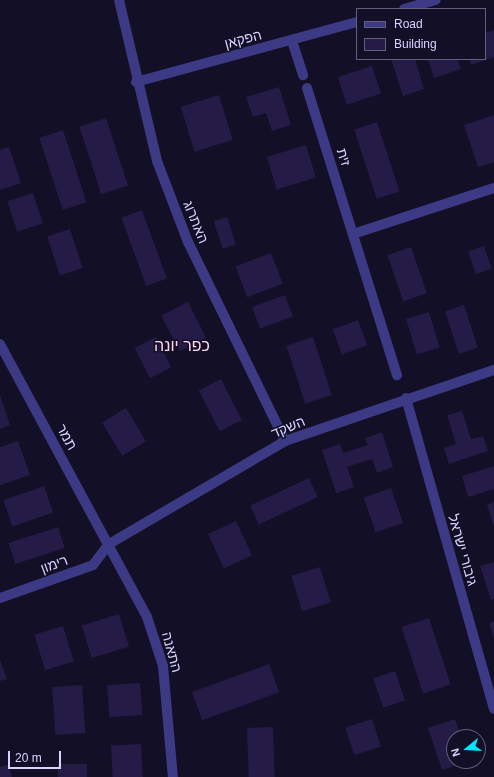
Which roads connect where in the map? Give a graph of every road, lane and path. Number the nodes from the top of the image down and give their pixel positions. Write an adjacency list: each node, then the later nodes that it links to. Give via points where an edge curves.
1 (119, 0): 7 (street, האתרוג)
2 (436, 0): 3 (street)
3 (408, 8)
4 (356, 22): 5 (street, הפקאן)
5 (292, 41): 6 (street); 7 (street, הפקאן)
6 (303, 75)
7 (136, 82): 15 (street, האתרוג, via 157,161 188,242)
8 (307, 88): 10 (street, זית)
9 (494, 188): 10 (street)
10 (353, 234): 13 (street, זית)
11 (0, 344): 16 (street, תמר)
12 (494, 370): 14 (street, השקד)
13 (397, 375)
14 (406, 398): 15 (street, השקד); 18 (street, גיבורי ישראל)
15 (285, 441): 16 (street, השקד)
16 (109, 544): 17 (street, רימון, via 93,565); 19 (street, התאנה, via 147,617 163,666)
17 (0, 598)
18 (494, 709)
19 (173, 777)

